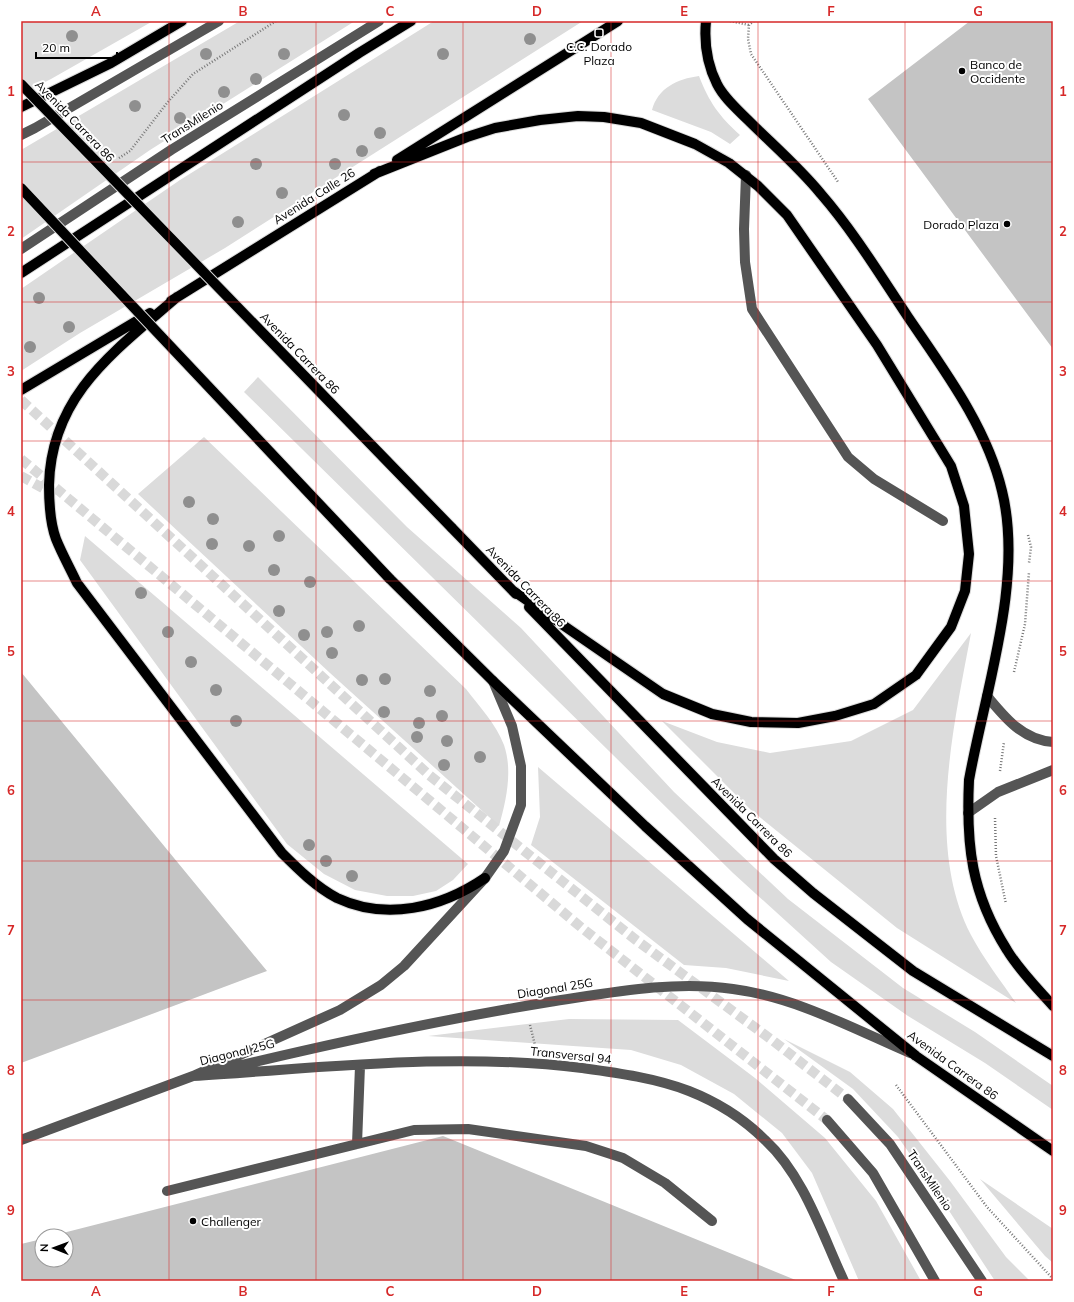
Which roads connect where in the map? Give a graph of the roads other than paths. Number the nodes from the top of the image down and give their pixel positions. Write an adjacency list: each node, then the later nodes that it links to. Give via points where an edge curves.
1 (182, 21): 8 (main road, via 111,63)
2 (219, 21): 9 (street)
3 (379, 21): 13 (street, TransMilenio, via 178,146)
4 (411, 21): 14 (main road)
5 (618, 21): 10 (main road, Avenida Calle 26)
6 (706, 21): 20 (main road, via 704,37 718,85 731,103 820,192 855,237 953,383 984,441 1002,490 1009,553 1007,584)
7 (21, 84): 18 (main road, Avenida Carrera 86, bridge)
8 (21, 107)
9 (21, 135)
10 (374, 174): 11 (main road, via 495,128 578,116 623,120 658,130 695,144 729,162); 15 (main road, Avenida Calle 26)
11 (746, 175): 17 (street, via 745,262 752,309 848,457 874,479); 18 (main road, via 787,215 877,345 951,466 964,506 969,554 965,591 951,627 916,675 874,704 835,716 798,723 751,722 712,714 663,694)
12 (21, 188): 19 (main road, Avenida Carrera 86, bridge, via 390,578)
13 (21, 249)
14 (21, 273)
15 (176, 297): 16 (main road, Avenida Calle 26); 24 (main road, via 89,377 63,418 55,440 49,474 49,504 55,538 77,583 282,853 309,878 336,897 364,907 408,910 467,891)
16 (21, 390)
17 (943, 520)
18 (512, 590): 27 (main road, Avenida Carrera 86, via 774,859 812,893 913,971)
19 (493, 681): 24 (street, Diagonal 25G, via 512,726 522,766 521,805 504,851); 26 (main road, Avenida Carrera 86, via 644,826 747,919)
20 (986, 696): 21 (street, via 1012,726 1027,735); 23 (main road, via 969,780)
21 (1053, 742)
22 (1053, 770): 23 (street, via 998,792)
23 (968, 813): 25 (main road, via 971,859 980,894 993,926 1011,956)
24 (485, 878): 29 (street, Diagonal 25G, via 404,966 375,989 340,1010)
25 (1053, 1006)
26 (916, 1056): 29 (street, Diagonal 25G, via 781,1000 733,988 687,986 626,990 526,1006 359,1038); 34 (main road, Avenida Carrera 86)
27 (1053, 1056)
28 (360, 1066): 29 (street, Transversal 94); 33 (street); 37 (street, Transversal 94, via 498,1061 539,1064 631,1074 689,1091 740,1118 767,1141 795,1175)
29 (193, 1076): 32 (street, Diagonal 25G)
30 (848, 1099): 39 (street, TransMilenio, via 890,1144)
31 (827, 1120): 38 (street, via 873,1173)
32 (21, 1140)
33 (357, 1144): 35 (street); 36 (street, via 414,1130 468,1128 586,1146 623,1158 665,1183)
34 (1053, 1151)
35 (167, 1191)
36 (712, 1222)
37 (844, 1281)
38 (935, 1281)
39 (982, 1281)

